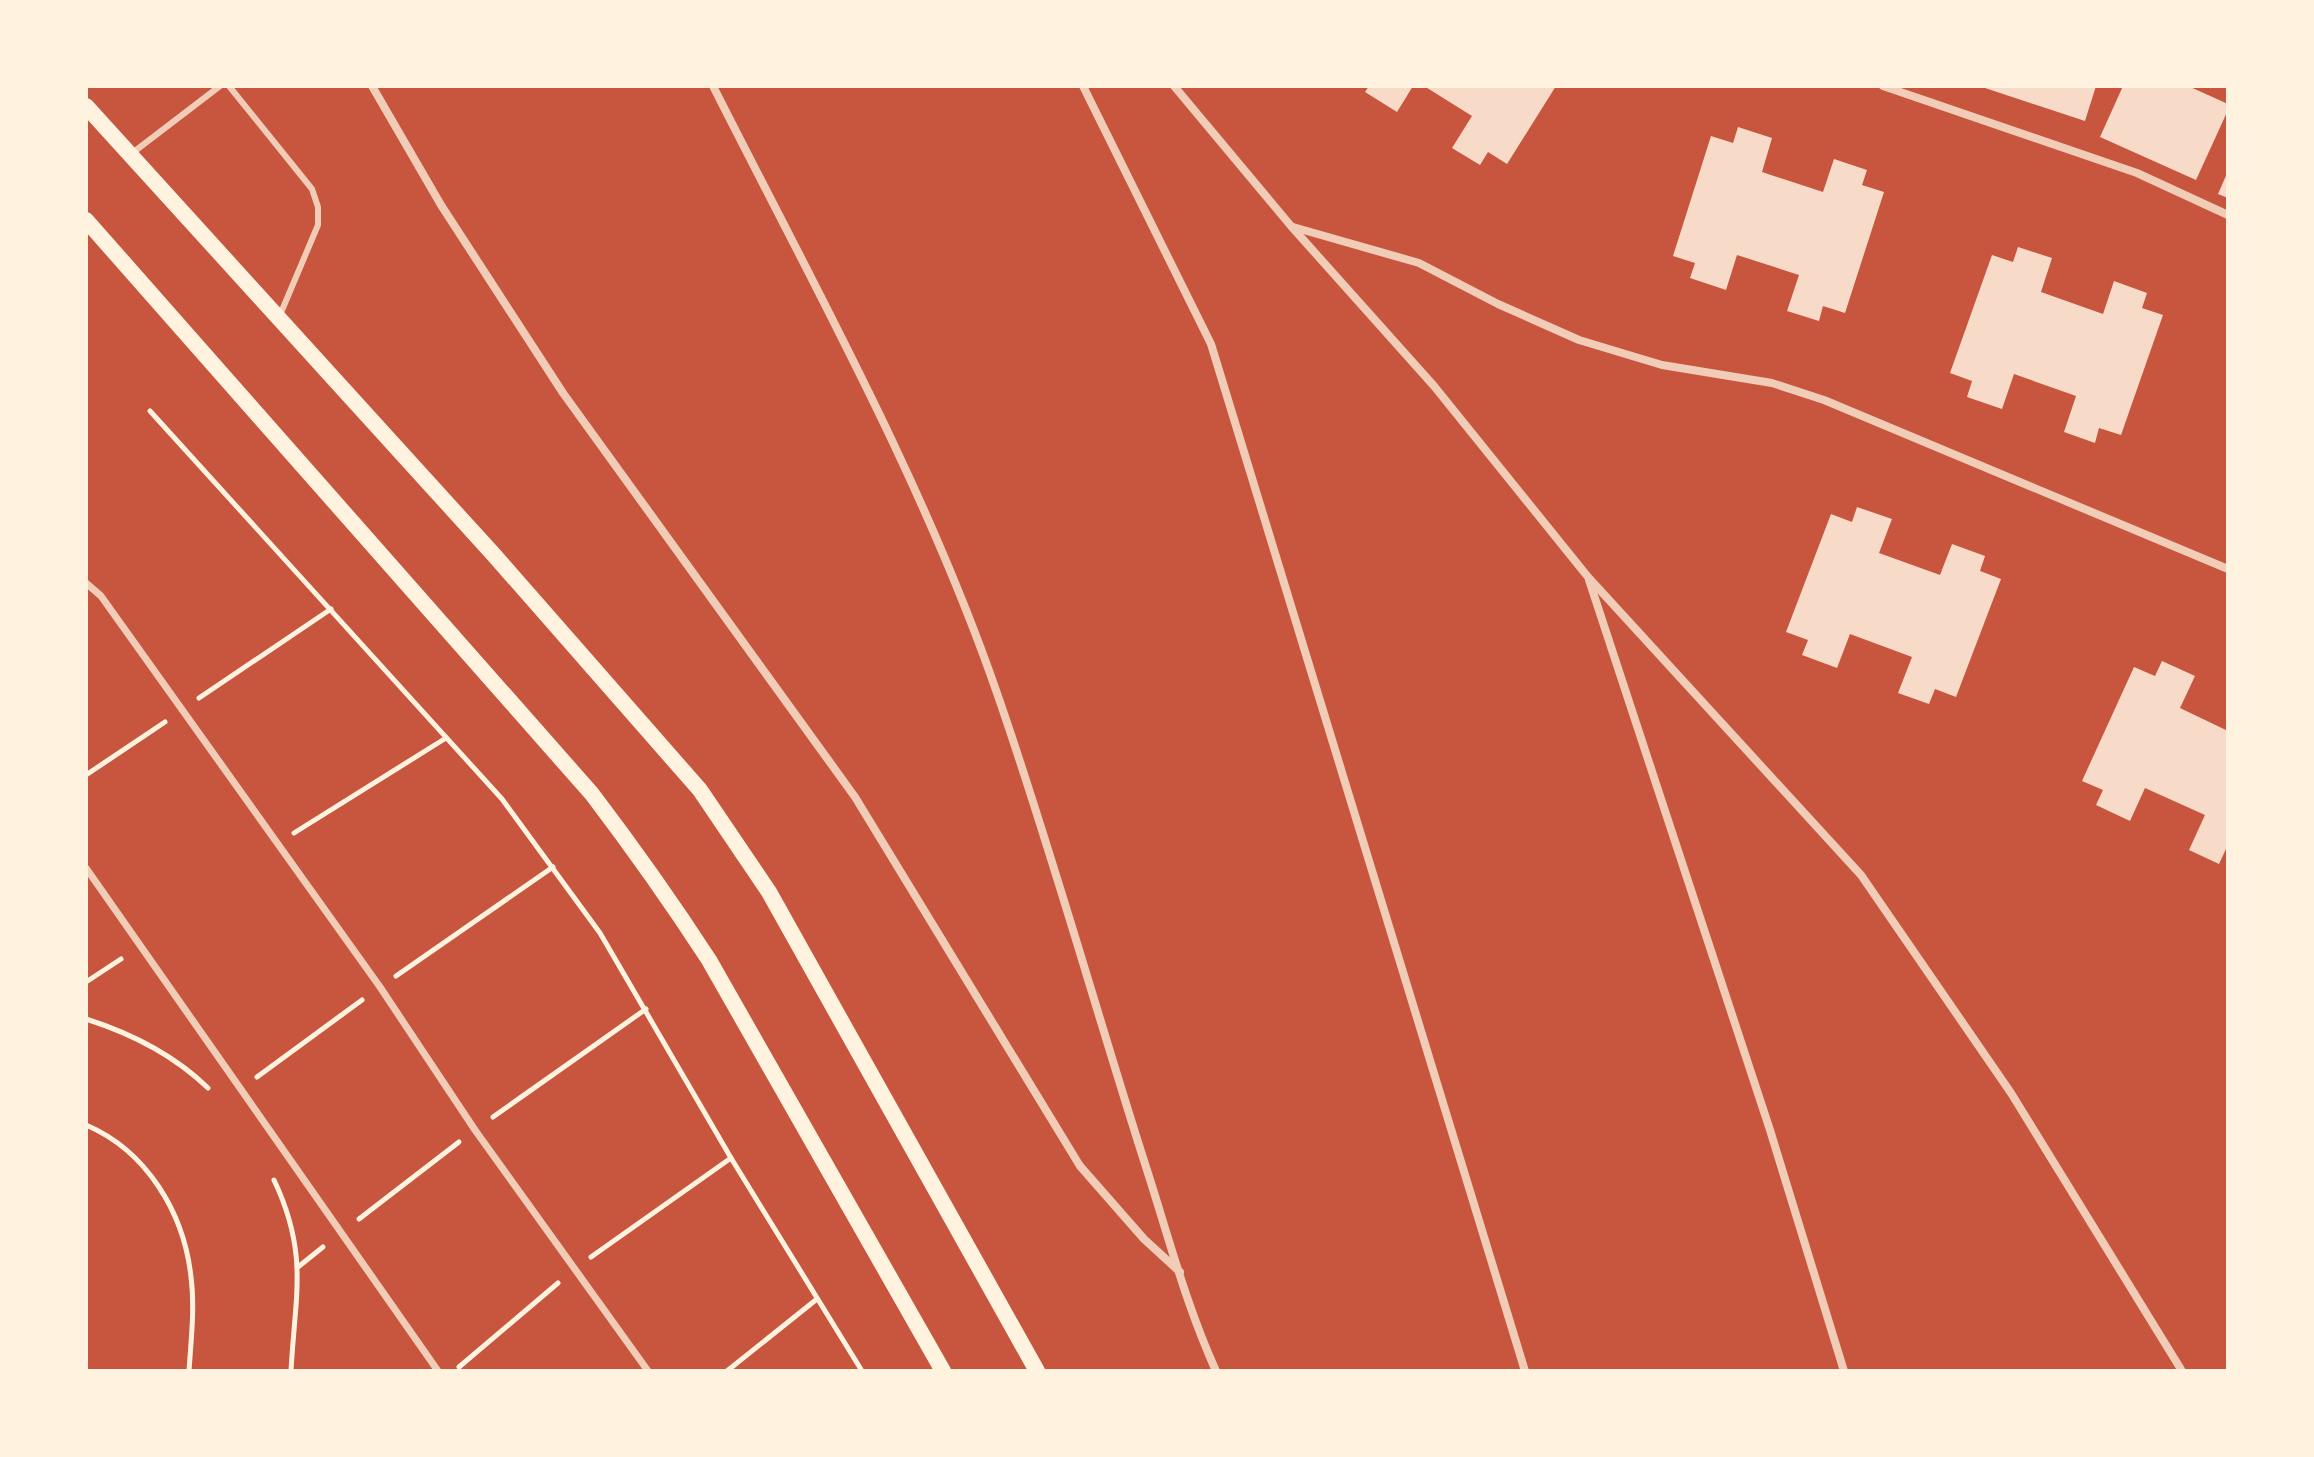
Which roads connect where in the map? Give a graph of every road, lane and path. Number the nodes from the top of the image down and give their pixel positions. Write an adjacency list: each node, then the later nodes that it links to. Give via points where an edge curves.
1 (220, 86): 9 (lane)
2 (229, 86): 13 (lane, via 312,189 318,207 318,225)
3 (372, 86): 30 (street, via 448,217 554,380 855,797 1080,1166)
4 (713, 86): 30 (street, via 877,409 966,610 1030,790)
5 (1083, 86): 41 (street, via 1211,344)
6 (1174, 86): 12 (street)
7 (1883, 86): 10 (street, via 2137,173)
8 (86, 106): 9 (main road)
9 (131, 154): 13 (main road)
10 (2228, 215)
11 (86, 220): 38 (main road, via 628,841 709,960)
12 (1291, 226): 15 (street, via 1419,263 1579,340 1662,365 1772,383 1824,400); 16 (street, via 1434,386)
13 (278, 318): 39 (main road, via 700,790 769,892)
14 (150, 411): 18 (path)
15 (2228, 569)
16 (1588, 577): 42 (street); 43 (street, via 1861,875 2011,1093)
17 (86, 583): 19 (street, via 101,596)
18 (331, 609): 19 (path); 20 (path)
19 (182, 711): 21 (path); 22 (street)
20 (446, 738): 22 (path); 31 (path, via 502,799 600,933)
21 (86, 775)
22 (277, 843): 35 (street)
23 (86, 868): 24 (street)
24 (142, 945): 25 (path); 34 (street)
25 (86, 982)
26 (86, 1019): 27 (path, via 138,1039 184,1067)
27 (216, 1097)
28 (86, 1125): 32 (path, via 137,1159 174,1215 191,1278)
29 (272, 1177): 33 (path, via 297,1250)
30 (1180, 1272): 40 (street)
31 (817, 1299): 36 (path); 37 (path)
32 (189, 1371)
33 (291, 1371)
34 (438, 1371)
35 (648, 1371)
36 (727, 1371)
37 (862, 1371)
38 (943, 1371)
39 (1037, 1371)
40 (1216, 1371)
41 (1525, 1371)
42 (1844, 1371)
43 (2182, 1371)

